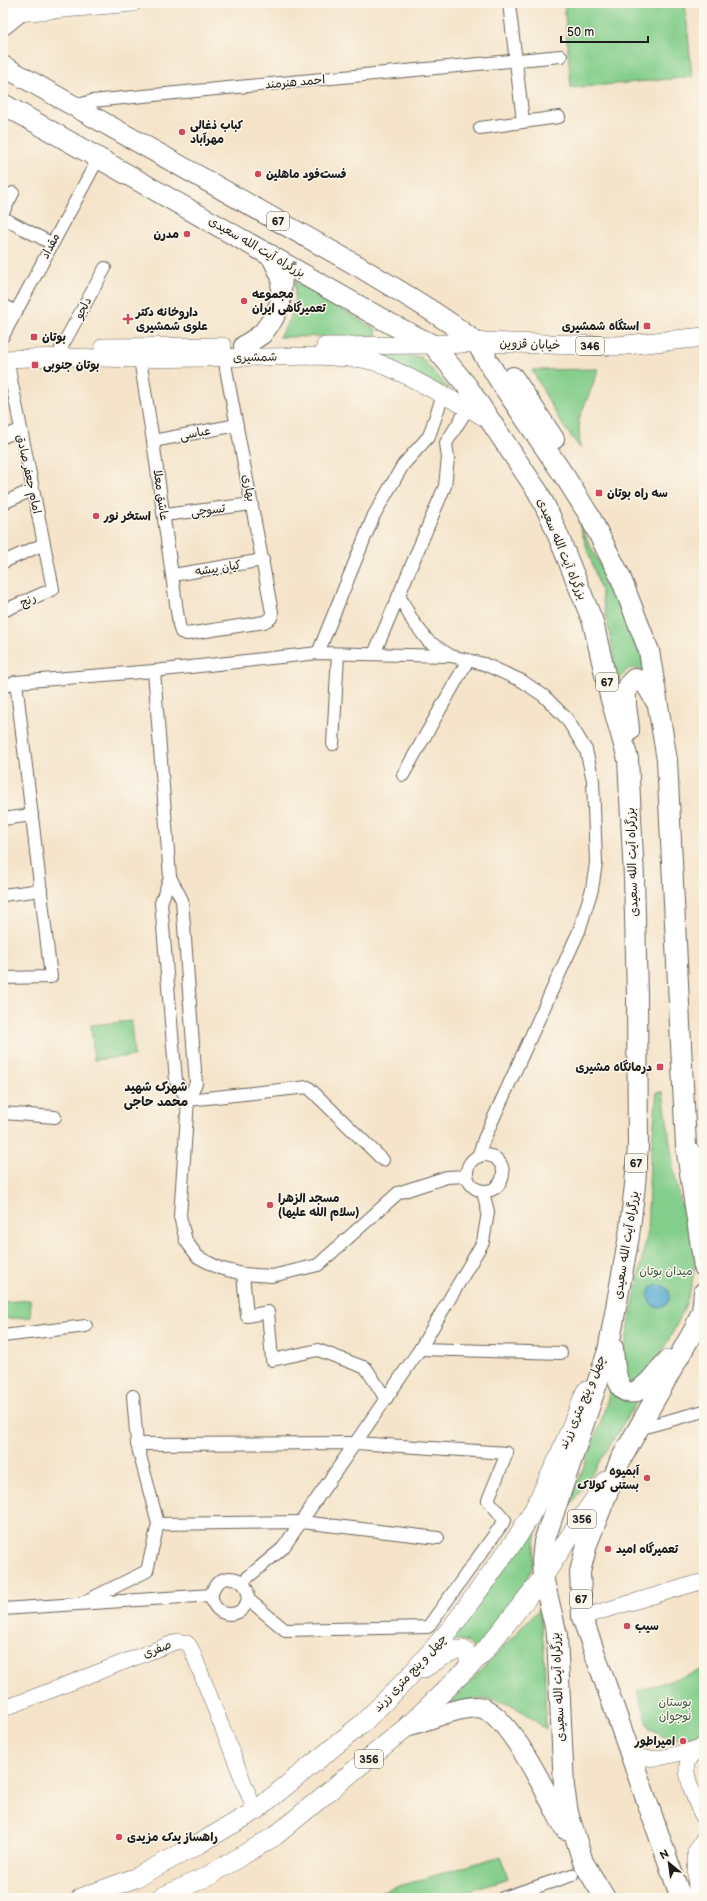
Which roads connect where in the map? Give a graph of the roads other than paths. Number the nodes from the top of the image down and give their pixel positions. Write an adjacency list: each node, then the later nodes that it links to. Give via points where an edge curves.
1 (133, 3): 3 (main road)
2 (509, 3): 6 (street)
3 (11, 14): 4 (highway)
4 (3, 25)
5 (561, 56): 6 (street, احمد هنرمند)
6 (515, 60): 9 (street, احمد هنرمند, via 92,101); 11 (street)
7 (3, 65): 9 (highway, 67)
8 (3, 104): 13 (highway, بزرگراه آیت الله سعیدی / 67)
9 (75, 106): 23 (highway, 67, via 358,266)
10 (559, 117): 11 (street)
11 (523, 121): 12 (street)
12 (480, 128)
13 (99, 157): 17 (street, مقداد); 18 (highway, بزرگراه آیت الله سعیدی / 67)
14 (13, 193): 15 (street)
15 (3, 212)
16 (3, 218): 17 (street)
17 (51, 243): 21 (street, مقداد)
18 (271, 255): 24 (highway, بزرگراه آیت الله سعیدی / 67, via 391,324); 25 (highway, via 282,278 280,304 273,320 262,334)
19 (104, 268): 27 (street, دلجو)
20 (3, 305): 21 (street)
21 (16, 312): 26 (street, مقداد)
22 (704, 337): 23 (main road, خیابان قزوین / 346, via 617,346)
23 (476, 342): 24 (main road, خیابان قزوین); 57 (highway, 67, via 500,383 589,515 620,576 650,651)
24 (433, 345): 25 (main road, شمشیری); 32 (highway, بزرگراه آیت الله سعیدی / 67, via 455,370)
25 (244, 346): 28 (main road, شمشیری)
26 (4, 350): 27 (main road, شمشیری); 34 (street, امام جعفر صادق)
27 (61, 353): 28 (main road, شمشیری)
28 (139, 353): 29 (main road, شمشیری); 36 (street, عاشق معلا)
29 (226, 358): 30 (main road, شمشیری, via 318,356 362,359 403,374); 33 (street, بهاری)
30 (443, 395): 31 (main road, شمشیری); 49 (street, via 429,436 403,466 374,516)
31 (468, 408): 32 (main road, شمشیری); 46 (street, via 446,443 448,458 445,486)
32 (492, 423): 59 (highway, بزرگراه آیت الله سعیدی / 67, via 538,492 562,545 593,622)
33 (237, 425): 36 (street, عباسی); 39 (street, بهاری)
34 (20, 430): 35 (street); 37 (street, امام جعفر صادق)
35 (3, 437)
36 (153, 441): 40 (street, عاشق معلا)
37 (32, 490): 38 (street); 41 (street, امام جعفر صادق)
38 (3, 503)
39 (252, 504): 40 (street, تسوچی); 42 (street, بهاری)
40 (164, 515): 44 (street, عاشق معلا)
41 (44, 544): 43 (street); 45 (street, امام جعفر صادق)
42 (264, 560): 44 (street, کیان پیشه); 48 (street, بهاری, via 271,618 264,622 187,634)
43 (3, 562)
44 (172, 575): 48 (street, عاشق معلا)
45 (53, 589): 47 (street, رنج)
46 (400, 595): 51 (street); 52 (street, via 412,620 428,641)
47 (3, 612)
48 (181, 632)
49 (318, 653): 50 (street); 54 (street)
50 (338, 654): 51 (street); 58 (street)
51 (374, 654): 52 (street)
52 (451, 656): 53 (street)
53 (468, 660): 60 (street); 71 (street, via 484,664 522,682 544,696 567,719 586,750 593,780 596,864 592,889 579,932 484,1138)
54 (154, 671): 55 (street); 63 (street)
55 (16, 682): 56 (street); 61 (street)
56 (3, 687)
57 (658, 708): 59 (highway, via 646,684 640,679 628,683); 70 (highway, 67, via 667,760)
58 (333, 744)
59 (628, 759): 80 (highway, بزرگراه آیت الله سعیدی / 67, via 634,877 638,1146 629,1236)
60 (403, 775)
61 (32, 815): 62 (street); 64 (street)
62 (3, 819)
63 (170, 877): 67 (street, via 182,900 196,1083); 67 (street, via 161,903 176,1081)
64 (41, 890): 65 (street); 66 (street, via 51,977)
65 (3, 894)
66 (3, 978)
67 (188, 1100): 72 (street, via 308,1088); 77 (street, via 180,1216 186,1241 198,1257 219,1268)
68 (3, 1113): 69 (street)
69 (55, 1117)
70 (686, 1146): 73 (main road); 76 (highway, 67)
71 (478, 1157): 74 (street, via 469,1165); 75 (street, via 490,1156 502,1167 503,1179 500,1185)
72 (382, 1160)
73 (704, 1170)
74 (467, 1176): 75 (street, via 473,1187); 77 (street, via 447,1178 398,1193 318,1264 272,1276)
75 (483, 1192): 83 (street, via 488,1212 484,1242)
76 (704, 1267)
77 (243, 1274): 86 (street, via 247,1316 268,1312 272,1360 318,1350 366,1368)
78 (704, 1306): 81 (highway, 67)
79 (86, 1326): 82 (street)
80 (612, 1328): 81 (highway, via 616,1378 620,1387 628,1392 643,1387); 95 (highway, بزرگراه آیت الله سعیدی / 67, via 602,1372 544,1542); 104 (main road, چهل و پنج متری زرند / 356, via 558,1459 534,1509 518,1536 452,1627)
81 (694, 1330): 88 (highway, 67)
82 (3, 1336)
83 (420, 1349): 84 (street); 86 (street)
84 (561, 1353)
85 (133, 1396): 90 (street)
86 (386, 1399): 89 (street)
87 (704, 1411): 88 (street)
88 (637, 1429): 91 (highway, 67)
89 (356, 1443): 90 (street); 92 (street); 99 (street, via 507,1453 488,1500 505,1520 428,1627 285,1630)
90 (137, 1444): 93 (street)
91 (620, 1462): 95 (main road, 356); 102 (highway, 67, via 582,1559)
92 (302, 1522): 93 (street); 94 (street); 96 (street, via 283,1548)
93 (158, 1524): 100 (street, via 147,1571)
94 (438, 1538)
95 (544, 1577): 103 (main road, 356); 112 (highway, بزرگراه آیت الله سعیدی / 67, via 557,1635 564,1786)
96 (242, 1582): 98 (street, via 225,1579 216,1585); 99 (street, via 246,1587)
97 (704, 1582): 102 (street)
98 (212, 1595): 99 (street, via 218,1609 230,1614 241,1610); 100 (street)
99 (248, 1599)
100 (82, 1603): 101 (street)
101 (3, 1609)
102 (582, 1617): 107 (highway, 67)
103 (471, 1665): 104 (main road, via 468,1655 463,1650 456,1650); 106 (main road, 356)
104 (407, 1679): 109 (main road, چهل و پنج متری زرند / 356, via 363,1723)
105 (3, 1709): 109 (street, صفری, via 178,1641 187,1643)
106 (409, 1725): 112 (highway, via 478,1707 493,1714 516,1741); 115 (main road, 356, via 275,1836 208,1876)
107 (627, 1746): 108 (street, via 639,1756 660,1758); 118 (highway, 67)
108 (703, 1746): 110 (street, via 687,1763 687,1772)
109 (255, 1811): 114 (main road, چهل و پنج متری زرند / 356, via 135,1878)
110 (704, 1818)
111 (704, 1837): 119 (street, via 695,1852)
112 (577, 1869): 113 (street); 117 (highway, بزرگراه آیت الله سعیدی / 67)
113 (535, 1893): 116 (street)
114 (80, 1898)
115 (160, 1898)
116 (503, 1898)
117 (605, 1898)
118 (681, 1898)
119 (696, 1898)

